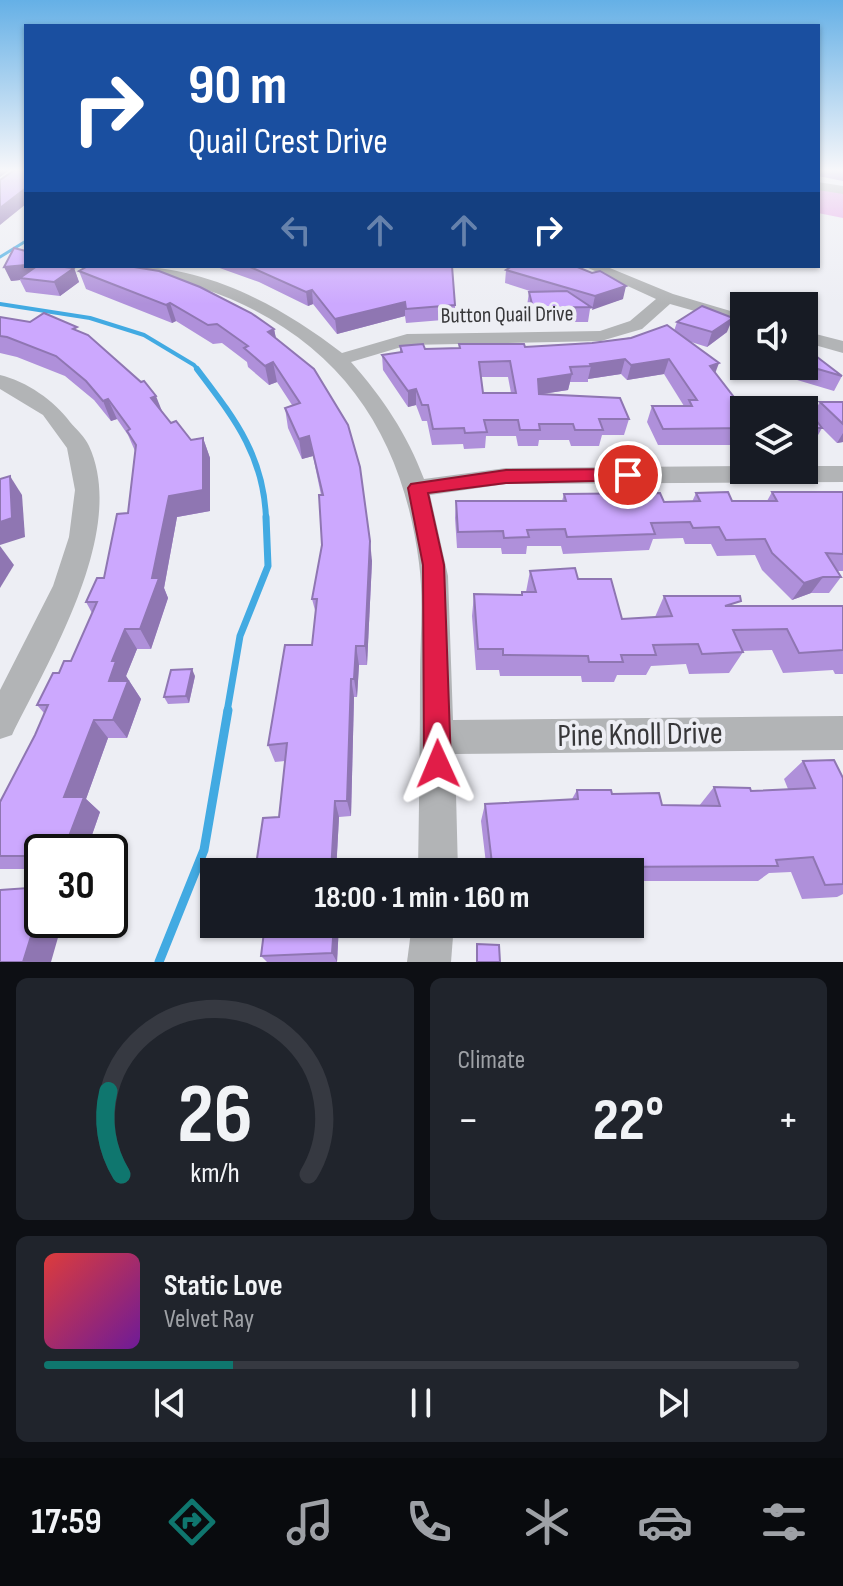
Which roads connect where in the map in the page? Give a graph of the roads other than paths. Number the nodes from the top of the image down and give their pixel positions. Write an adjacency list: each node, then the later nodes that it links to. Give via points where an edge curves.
1 (144, 268): 7 (street, via 240,295 303,330)
2 (597, 268): 3 (street)
3 (667, 298): 4 (street); 7 (street, Button Quail Drive, via 646,320 601,336 407,340)
4 (730, 316)
5 (818, 340): 6 (street)
6 (843, 347)
7 (339, 360): 10 (street, via 379,406)
8 (0, 381): 11 (street, via 40,401 70,432 83,458 89,501 67,587)
9 (843, 474): 10 (street, via 506,476)
10 (417, 488): 13 (street, via 433,565)
11 (0, 723)
12 (843, 733): 13 (street, Pine Knoll Drive)
13 (437, 737): 14 (street)
14 (438, 858)
15 (432, 938): 16 (street)
16 (429, 962)

